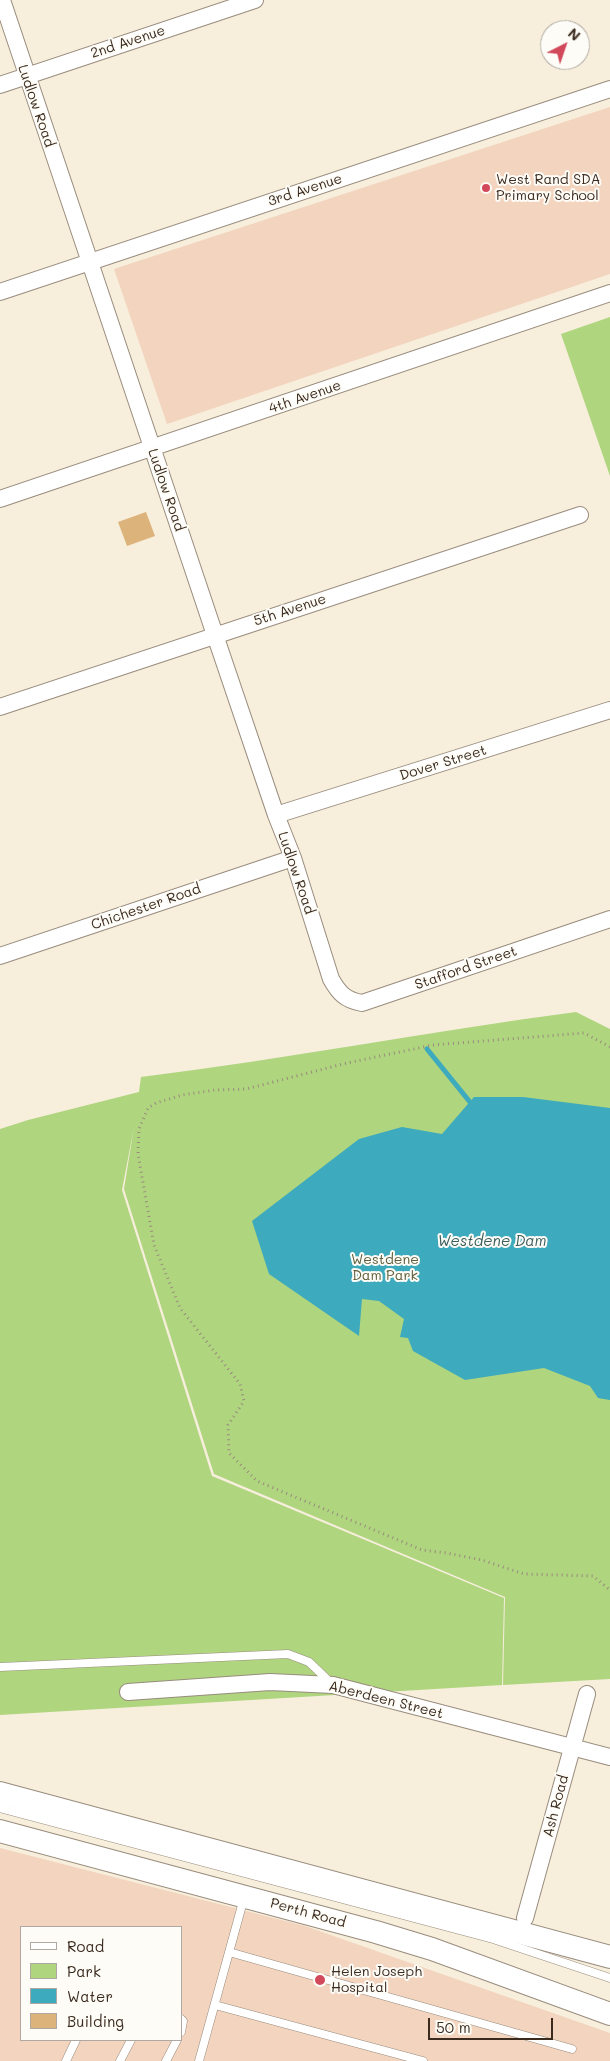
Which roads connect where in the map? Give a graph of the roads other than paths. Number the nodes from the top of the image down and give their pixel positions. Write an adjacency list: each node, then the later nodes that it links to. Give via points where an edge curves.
1 (2, 0): 3 (street, Ludlow Road)
2 (255, 0): 3 (street, 2nd Avenue)
3 (26, 76): 4 (street, 2nd Avenue); 6 (street, Ludlow Road)
4 (0, 85)
5 (610, 89): 6 (street, 3rd Avenue)
6 (90, 262): 7 (street, 3rd Avenue); 9 (street, Ludlow Road)
7 (0, 292)
8 (610, 293): 9 (street, 4th Avenue)
9 (152, 449): 10 (street, 4th Avenue); 12 (street, Ludlow Road)
10 (0, 500)
11 (580, 515): 12 (street, 5th Avenue)
12 (215, 635): 13 (street, 5th Avenue); 15 (street, Ludlow Road)
13 (0, 707)
14 (610, 710): 15 (street, Dover Street)
15 (276, 815): 16 (street, Ludlow Road)
16 (293, 858): 18 (street, Chichester Road); 19 (street, Ludlow Road)
17 (610, 919): 19 (street, Stafford Street, via 362,1003 350,1001 340,994)
18 (0, 956)
19 (331, 979)
20 (0, 1667): 21 (lane, via 288,1654 309,1662)
21 (333, 1685): 22 (street, Aberdeen Street, via 270,1682); 24 (street, Aberdeen Street)
22 (128, 1692)
23 (587, 1694): 24 (street, Ash Road)
24 (573, 1747): 25 (street, Aberdeen Street); 30 (street, Ash Road)
25 (610, 1757)
26 (0, 1793): 32 (main road)
27 (0, 1808): 33 (lane, via 493,1940)
28 (0, 1831): 29 (main road, Perth Road)
29 (244, 1896): 31 (lane); 35 (main road, Perth Road, via 432,1948)
30 (526, 1918)
31 (229, 1952): 34 (lane); 39 (lane)
32 (610, 1957)
33 (610, 1978)
34 (215, 2005): 43 (lane); 44 (lane)
35 (610, 2014)
36 (76, 2041): 40 (lane)
37 (130, 2041): 41 (lane)
38 (176, 2041): 42 (lane)
39 (572, 2049)
40 (66, 2061)
41 (120, 2061)
42 (166, 2061)
43 (199, 2061)
44 (423, 2061)

